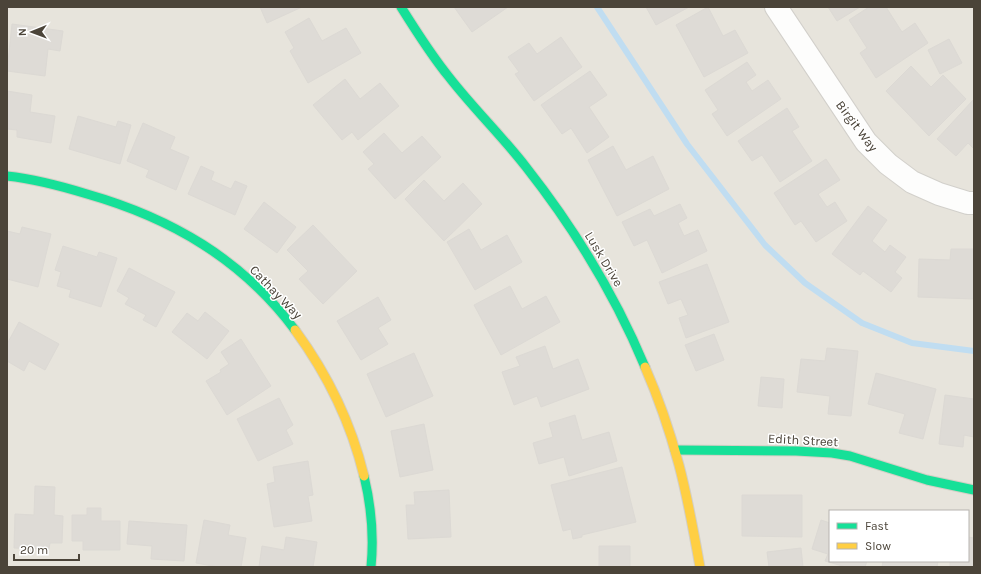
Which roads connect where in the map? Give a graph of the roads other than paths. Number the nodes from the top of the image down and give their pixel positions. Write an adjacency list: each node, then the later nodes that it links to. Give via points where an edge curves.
1 (401, 7): 5 (street, Lusk Drive, via 456,86 549,197 581,244 610,293 635,345)
2 (776, 7): 4 (street, Birgit Way, via 866,142 888,164 912,182 939,194)
3 (7, 176): 7 (street, Cathay Way, via 28,178 91,194 164,222 198,241 230,264 260,291 311,351 348,421 361,459 368,492)
4 (974, 203)
5 (675, 450): 6 (street, Edith Street, via 832,453 850,456 927,480); 8 (street, Lusk Drive)
6 (974, 490)
7 (372, 567)
8 (700, 567)

